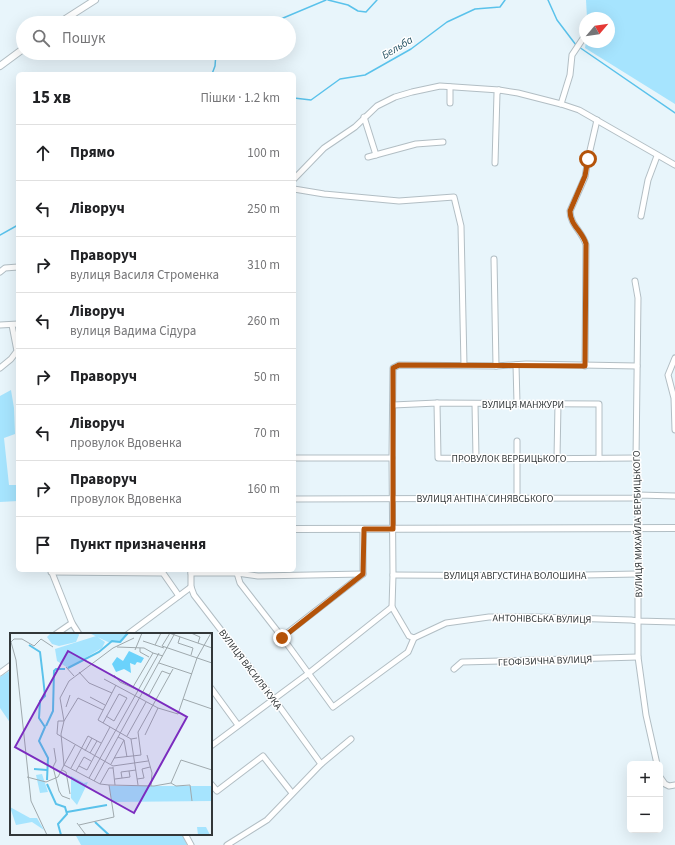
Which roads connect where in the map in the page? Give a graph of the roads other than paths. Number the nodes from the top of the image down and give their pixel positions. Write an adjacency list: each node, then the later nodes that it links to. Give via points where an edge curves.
1 (95, 0): 2 (street)
2 (71, 16)
3 (579, 45): 9 (street, via 572,55 569,80)
4 (16, 54): 5 (street)
5 (0, 66)
6 (450, 87): 7 (street); 8 (street); 10 (street, via 440,86 395,97 377,106)
7 (499, 90): 9 (street); 16 (street, via 495,125)
8 (450, 104)
9 (561, 104): 11 (street)
10 (364, 117): 13 (street); 18 (street, via 355,128 324,148)
11 (597, 120): 14 (street); 34 (street, via 585,176 570,211 570,216 586,244)
12 (443, 142): 13 (street, via 416,144)
13 (376, 155): 15 (street)
14 (658, 156): 17 (street); 20 (street, via 648,180)
15 (368, 157)
16 (495, 162)
17 (675, 165)
18 (296, 177)
19 (296, 189): 31 (street, via 399,201 454,197 461,226)
20 (641, 216)
21 (494, 259): 33 (street)
22 (16, 267): 23 (street, via 5,268)
23 (0, 272)
24 (635, 282): 35 (street, ВУЛИЦЯ МИХАЙЛА ВЕРБИЦЬКОГО, via 638,298)
25 (16, 324): 26 (street)
26 (12, 325): 27 (street); 28 (street)
27 (0, 326)
28 (16, 346)
29 (16, 352): 36 (street)
30 (675, 358): 42 (street, via 668,375 674,398)
31 (464, 365): 33 (street); 41 (street, via 399,365 393,368)
32 (516, 365): 33 (street); 34 (street); 38 (street)
33 (496, 366)
34 (585, 366): 35 (street)
35 (637, 366): 49 (street, ВУЛИЦЯ МИХАЙЛА ВЕРБИЦЬКОГО)
36 (0, 368)
37 (437, 403): 39 (street, ВУЛИЦЯ МАНЖУРИ); 41 (street, ВУЛИЦЯ МАНЖУРИ); 46 (street, ПРОВУЛОК ВЕРБИЦЬКОГО, via 438,458)
38 (517, 403): 39 (street, ВУЛИЦЯ МАНЖУРИ); 40 (street, ВУЛИЦЯ МАНЖУРИ)
39 (475, 404): 46 (street)
40 (558, 404): 47 (street); 48 (street, ВУЛИЦЯ МАНЖУРИ, via 599,404)
41 (393, 405): 45 (street)
42 (675, 430)
43 (517, 441): 50 (street)
44 (296, 458): 45 (street)
45 (392, 458): 53 (street)
46 (476, 458): 50 (street, ПРОВУЛОК ВЕРБИЦЬКОГО)
47 (557, 458): 48 (street, ПРОВУЛОК ВЕРБИЦЬКОГО); 50 (street, ПРОВУЛОК ВЕРБИЦЬКОГО)
48 (599, 458): 49 (street, ПРОВУЛОК ВЕРБИЦЬКОГО)
49 (636, 458): 51 (street, ВУЛИЦЯ МИХАЙЛА ВЕРБИЦЬКОГО)
50 (517, 459): 54 (street)
51 (638, 495): 52 (street, ВУЛИЦЯ АНТІНА СИНЯВСЬКОГО); 54 (street, ВУЛИЦЯ АНТІНА СИНЯВСЬКОГО, via 634,498); 60 (street, ВУЛИЦЯ МИХАЙЛА ВЕРБИЦЬКОГО)
52 (675, 496)
53 (394, 498): 54 (street, ВУЛИЦЯ АНТІНА СИНЯВСЬКОГО); 55 (street, ВУЛИЦЯ АНТІНА СИНЯВСЬКОГО); 59 (street)
54 (517, 498)
55 (296, 499)
56 (675, 528): 60 (street)
57 (296, 529): 58 (street)
58 (364, 529): 59 (street); 65 (street)
59 (393, 529): 60 (street); 67 (street)
60 (637, 529): 66 (street, ВУЛИЦЯ МИХАЙЛА ВЕРБИЦЬКОГО)
61 (51, 572): 73 (street)
62 (107, 572): 69 (street, via 163,573)
63 (191, 572): 64 (street); 68 (street)
64 (237, 573): 65 (street, via 258,576); 77 (street, via 240,583)
65 (363, 574): 77 (street)
66 (638, 574): 67 (street, ВУЛИЦЯ АВГУСТИНА ВОЛОШИНА); 71 (street, ВУЛИЦЯ МИХАЙЛА ВЕРБИЦЬКОГО)
67 (393, 575): 70 (street)
68 (191, 587): 69 (street); 85 (street, ВУЛИЦЯ ВАСИЛЯ КУКА, via 194,595)
69 (179, 596): 76 (street)
70 (392, 607): 78 (street, via 409,636); 83 (street)
71 (638, 621): 72 (street, АНТОНІВСЬКА ВУЛИЦЯ); 78 (street, АНТОНІВСЬКА ВУЛИЦЯ, via 489,617 446,623); 79 (street, ВУЛИЦЯ МИХАЙЛА ВЕРБИЦЬКОГО)
72 (675, 622)
73 (72, 623): 74 (street); 75 (street)
74 (57, 633)
75 (78, 633)
76 (129, 633)
77 (282, 638): 83 (street)
78 (414, 638): 83 (street, via 408,652 333,707)
79 (638, 657): 81 (street, ГЕОФІЗИЧНА ВУЛИЦЯ, via 462,662); 89 (street, ВУЛИЦЯ МИХАЙЛА ВЕРБИЦЬКОГО, via 646,715)
80 (10, 666): 82 (street)
81 (454, 669)
82 (0, 673)
83 (309, 673): 85 (street)
84 (212, 691): 86 (street)
85 (274, 699): 86 (street); 90 (street, ВУЛИЦЯ ВАСИЛЯ КУКА)
86 (238, 725): 88 (street)
87 (351, 739): 90 (street)
88 (212, 745)
89 (656, 761)
90 (321, 764): 94 (street)
91 (663, 782): 93 (street, via 669,786)
92 (212, 785): 94 (street, via 217,791 262,756)
93 (675, 785)
94 (292, 793): 97 (street, via 267,820)
95 (186, 835): 96 (street)
96 (191, 845)
97 (227, 845)

